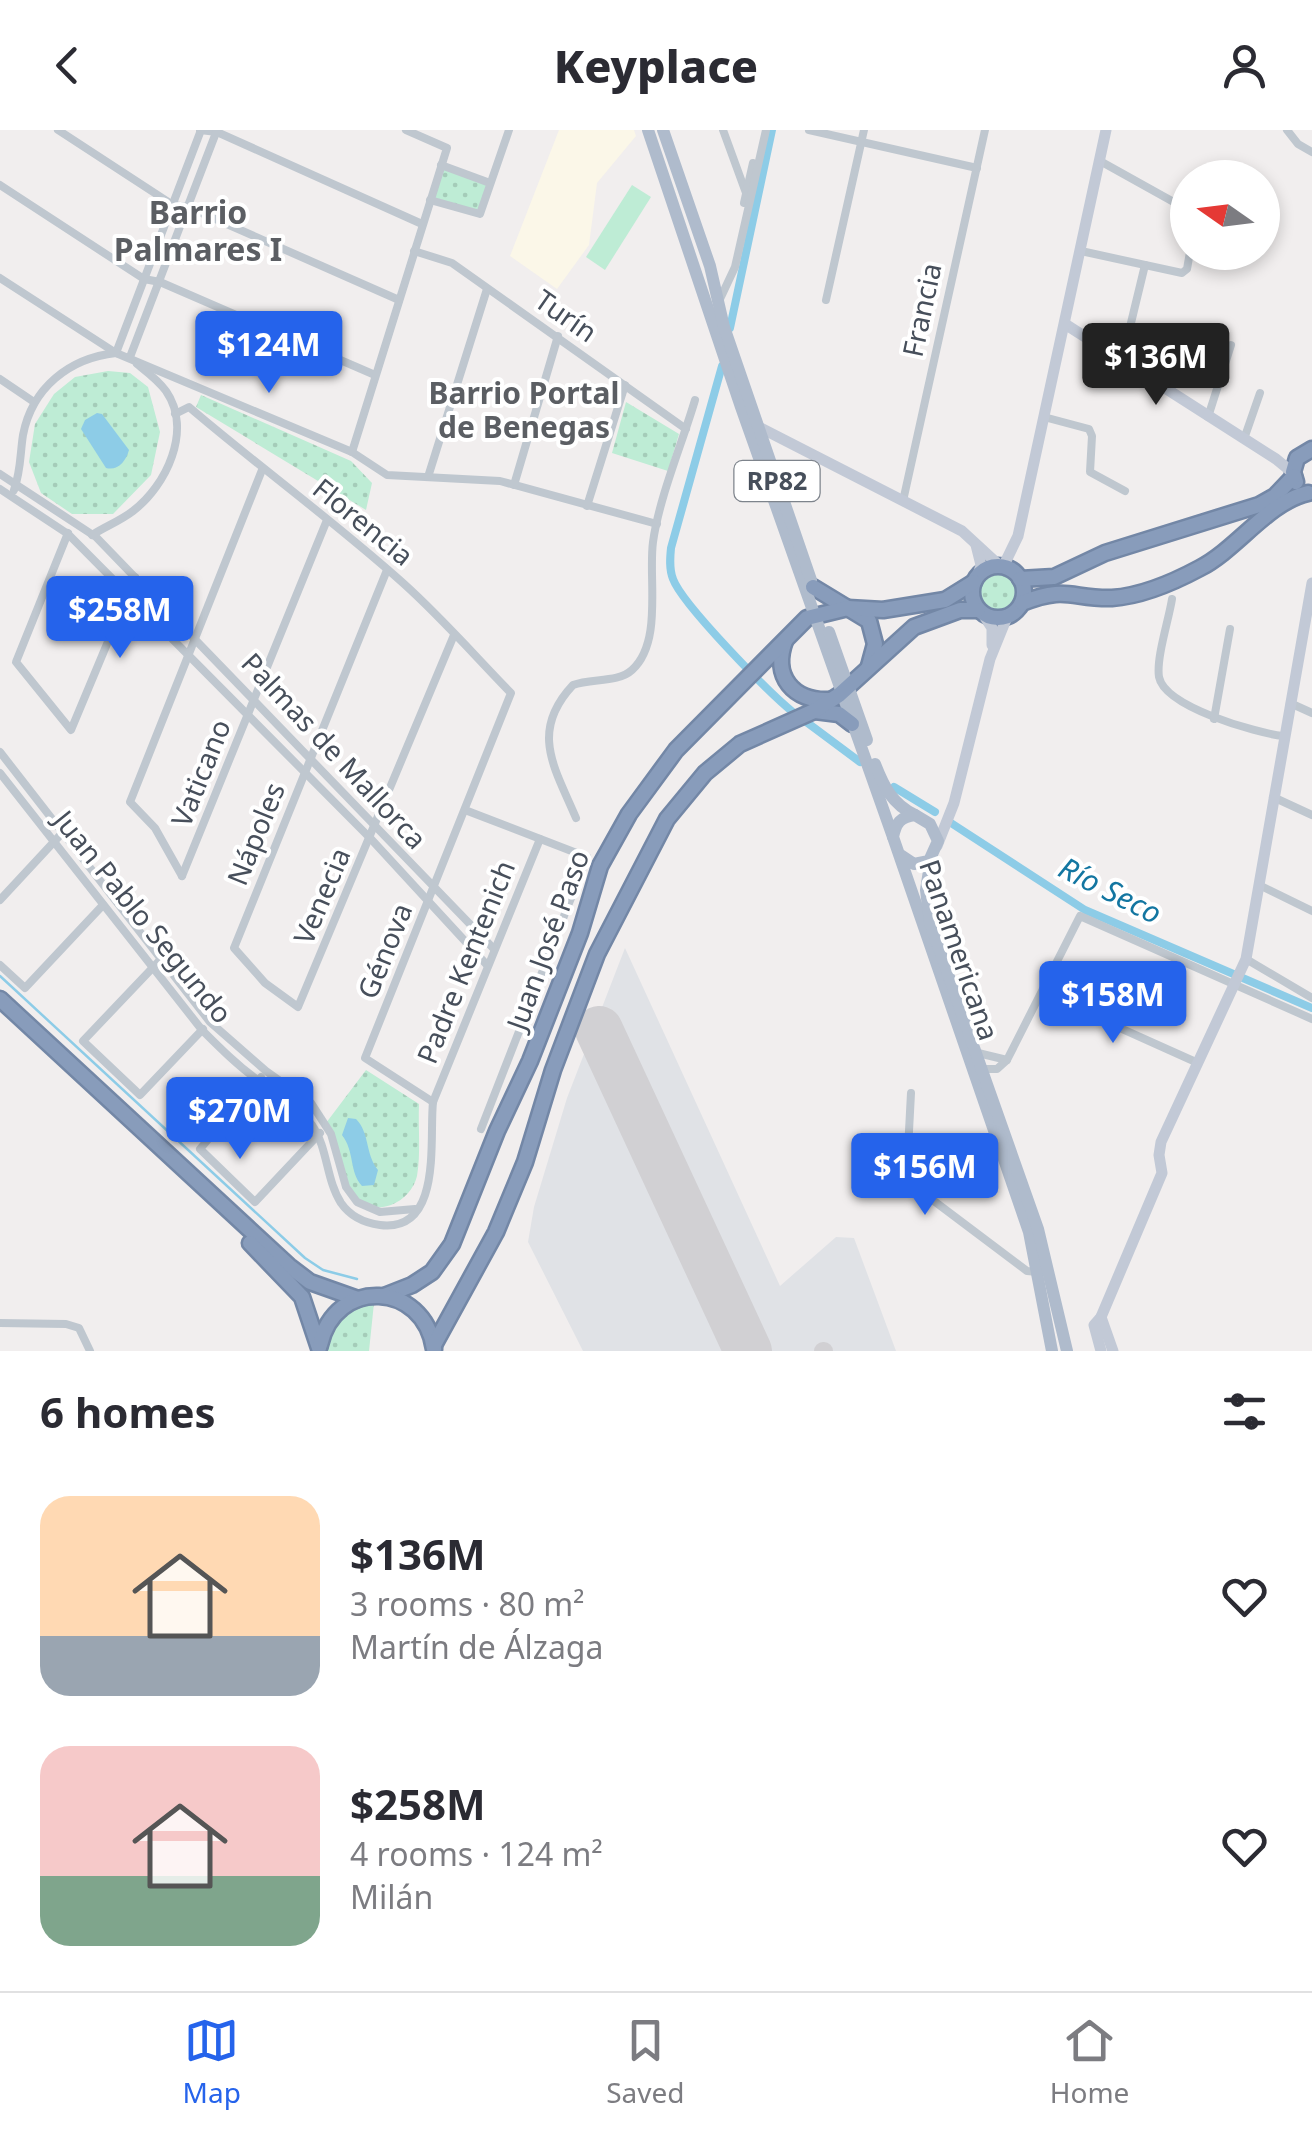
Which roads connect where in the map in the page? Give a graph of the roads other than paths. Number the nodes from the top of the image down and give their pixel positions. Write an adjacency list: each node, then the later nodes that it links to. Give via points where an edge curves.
1 (58, 130): 24 (street)
2 (201, 130): 12 (street); 24 (street)
3 (406, 130): 17 (street, via 446,148)
4 (508, 130): 19 (street)
5 (723, 130): 21 (street)
6 (763, 130): 21 (street); 30 (street)
7 (809, 130): 14 (street)
8 (864, 130): 14 (street)
9 (985, 130): 18 (street, Francia)
10 (1106, 130): 16 (street)
11 (1287, 130): 15 (street)
12 (217, 131): 25 (street); 26 (street)
13 (653, 131): 38 (main road, via 710,266); 42 (main road)
14 (861, 142): 18 (street); 37 (street)
15 (1312, 152)
16 (1100, 161): 23 (street); 27 (street)
17 (441, 165): 19 (street); 22 (street)
18 (977, 168): 73 (street, Francia)
19 (490, 184): 22 (street, via 480,214)
20 (0, 185): 33 (street)
21 (746, 192): 30 (street)
22 (430, 200): 26 (street)
23 (1170, 200)
24 (174, 206): 25 (street); 33 (street)
25 (188, 206): 34 (street); 36 (street)
26 (422, 224): 28 (street)
27 (1081, 251): 29 (street); 39 (street)
28 (414, 252): 35 (street, Turín, via 452,263); 36 (street)
29 (1145, 265): 31 (street); 45 (street)
30 (735, 267): 38 (street)
31 (1170, 269)
32 (0, 278): 43 (street)
33 (144, 279): 34 (street); 43 (street)
34 (160, 282): 44 (street); 46 (street)
35 (487, 289): 40 (street, Turín); 66 (street)
36 (399, 300): 46 (street)
37 (826, 300)
38 (718, 305): 42 (main road)
39 (1065, 324): 45 (street); 55 (street)
40 (558, 336): 48 (street, Turín); 67 (street)
41 (1230, 344): 56 (street)
42 (725, 345): 57 (main road, Panamericana / RP82); 94 (main road, Panamericana / RP82)
43 (116, 353): 44 (street); 52 (street, via 66,369)
44 (130, 358): 49 (street); 54 (street, via 165,390)
45 (1122, 360): 56 (street)
46 (375, 374): 61 (street)
47 (0, 379): 52 (street)
48 (624, 384): 58 (street, Turín); 74 (street)
49 (198, 386): 53 (street); 61 (street)
50 (1260, 393): 59 (street)
51 (695, 400): 58 (street)
52 (34, 402): 68 (street)
53 (189, 407): 54 (street); 63 (street, Florencia)
54 (176, 414): 79 (street, via 162,481 133,512)
55 (1044, 417): 70 (street, via 1088,430 1090,472); 80 (street)
56 (1208, 417): 59 (street)
57 (757, 426): 73 (street); 88 (main road, Panamericana / RP82)
58 (686, 430): 77 (street)
59 (1244, 439): 62 (street)
60 (1309, 450): 62 (street, via 1284,458); 64 (highway)
61 (352, 452): 66 (street, via 387,475)
62 (1270, 454): 64 (street)
63 (262, 470): 76 (street, Florencia); 100 (street)
64 (1294, 475): 71 (highway); 86 (highway, via 1259,505 1054,577)
65 (3, 476): 68 (street, Palmas de Mallorca); 69 (street)
66 (428, 478): 67 (street)
67 (514, 484): 74 (street)
68 (16, 485): 72 (street); 75 (street, Palmas de Mallorca)
69 (0, 489): 72 (street, Palmas de Mallorca)
70 (1125, 491)
71 (1310, 493): 91 (highway, via 1286,502 1220,556 1165,584 1120,597 1056,592)
72 (11, 498): 78 (street, Palmas de Mallorca)
73 (903, 501): 81 (street)
74 (587, 506): 77 (street)
75 (71, 519): 78 (street); 79 (street, Palmas de Mallorca)
76 (326, 520): 83 (street, Florencia); 106 (street, Vaticano)
77 (657, 524): 124 (street, via 653,609 639,662 625,675 573,686 550,723 547,745)
78 (68, 534): 89 (street, Palmas de Mallorca); 89 (street, via 16,662 71,730)
79 (92, 534): 84 (street, Palmas de Mallorca)
80 (1018, 536): 82 (street); 86 (street)
81 (974, 541): 82 (street); 85 (street, via 981,565)
82 (1002, 566): 85 (highway); 86 (highway)
83 (388, 570): 98 (street, Florencia); 115 (street, Nápoles)
84 (135, 577): 89 (street); 100 (street, Palmas de Mallorca)
85 (976, 578): 92 (highway, via 955,596 917,606); 93 (highway, via 972,597)
86 (1019, 578): 91 (highway)
87 (1312, 583): 95 (street)
88 (813, 588): 92 (highway); 94 (main road, Panamericana / RP82)
89 (128, 594): 101 (street, Palmas de Mallorca)
90 (1172, 599): 111 (street, via 1160,681)
91 (1022, 603): 96 (highway)
92 (848, 608): 94 (highway); 103 (highway, via 874,632)
93 (980, 612): 96 (highway); 102 (street, via 992,628); 103 (highway, Juan José Paso, via 960,610 914,627)
94 (818, 614): 99 (highway, Juan José Paso); 105 (main road, Panamericana / RP82)
95 (1309, 615): 107 (street)
96 (1007, 617): 102 (street)
97 (1230, 629): 111 (street)
98 (454, 634): 104 (street, Florencia); 125 (street, Venecia)
99 (788, 635): 105 (highway, via 780,663 790,688 804,698); 166 (highway, Juan José Paso, via 662,766 608,848 530,1061 452,1244 432,1272)
100 (195, 637): 101 (street); 106 (street, Palmas de Mallorca)
101 (188, 655): 110 (street, Palmas de Mallorca); 110 (street, Vaticano, via 130,802 155,828 182,876)
102 (990, 660): 119 (street)
103 (866, 671): 105 (highway, Juan José Paso)
104 (510, 693): 121 (street, Génova)
105 (840, 693): 108 (highway, Juan José Paso); 112 (main road, Panamericana / RP82); 123 (main road, Panamericana / RP82, via 886,789)
106 (255, 700): 110 (street, Vaticano); 115 (street, Palmas de Mallorca)
107 (1290, 703): 109 (street); 113 (street)
108 (814, 711): 112 (highway, via 839,714); 170 (highway, Juan José Paso, via 724,757 687,793 652,843 597,954 496,1232)
109 (1312, 713)
110 (248, 717): 117 (street, Palmas de Mallorca)
111 (1214, 719): 113 (street)
112 (852, 724): 127 (main road, Panamericana / RP82)
113 (1283, 736): 120 (street)
114 (0, 752): 116 (street, Juan Pablo Segundo)
115 (310, 762): 117 (street, Nápoles); 125 (street, Palmas de Mallorca)
116 (14, 769): 118 (street); 126 (street, Juan Pablo Segundo)
117 (304, 775): 128 (street, Palmas de Mallorca); 150 (street, Nápoles, via 234,948)
118 (1, 777): 130 (street, Juan Pablo Segundo)
119 (954, 794): 123 (street, via 937,817); 131 (street)
120 (1273, 797): 122 (street); 133 (street)
121 (465, 810): 129 (street); 134 (street, Génova)
122 (1312, 815)
123 (920, 817): 127 (main road, Panamericana, via 900,820); 131 (main road, Panamericana / RP82, via 936,834)
124 (576, 818)
125 (375, 828): 128 (street, Venecia); 134 (street, Palmas de Mallorca)
126 (64, 831): 130 (street); 135 (street, Juan Pablo Segundo)
127 (893, 837): 132 (main road, Panamericana / RP82)
128 (370, 839): 137 (street, Palmas de Mallorca); 150 (street, Venecia)
129 (540, 839): 140 (street, Padre Kentenich); 162 (street, via 587,857)
130 (53, 842): 136 (street); 138 (street, Juan Pablo Segundo)
131 (934, 852): 132 (main road, Panamericana, via 924,864); 155 (main road, Panamericana / RP82, via 926,910)
132 (899, 854): 155 (main road, Panamericana / RP82, via 939,978)
133 (1259, 885): 139 (street); 142 (street)
134 (434, 890): 137 (street, Génova); 140 (street, Palmas de Mallorca)
135 (114, 895): 138 (street); 141 (street, Juan Pablo Segundo)
136 (0, 900)
137 (429, 903): 144 (street, Palmas de Mallorca); 160 (street, Génova, via 365,1058)
138 (103, 905): 143 (street, via 24,988); 145 (street, Juan Pablo Segundo)
139 (1312, 911)
140 (494, 949): 144 (street, Padre Kentenich)
141 (160, 959): 145 (street); 153 (street, Juan Pablo Segundo)
142 (1246, 959): 146 (street); 148 (street)
143 (0, 965)
144 (488, 965): 160 (street, Padre Kentenich)
145 (151, 968): 154 (street, Juan Pablo Segundo); 154 (street, via 83,1041 140,1094)
146 (1236, 984): 147 (street, via 1080,916); 152 (street); 156 (street)
147 (1042, 993): 155 (street); 156 (street)
148 (1312, 998)
149 (0, 1000): 167 (highway, via 289,1266 310,1282)
150 (298, 1008)
151 (0, 1012): 171 (highway, via 283,1274 305,1304)
152 (1312, 1019)
153 (210, 1022): 154 (street); 157 (street, Juan Pablo Segundo)
154 (202, 1030): 158 (street, Juan Pablo Segundo)
155 (988, 1063): 165 (main road, Panamericana / RP82); 174 (main road, via 1045,1251)
156 (1199, 1064): 168 (street, via 1161,1142 1162,1174)
157 (266, 1071): 158 (street); 161 (street, Juan Pablo Segundo, via 302,1095)
158 (259, 1081): 163 (street, Juan Pablo Segundo, via 295,1106); 163 (street, via 200,1149 255,1202)
159 (911, 1093): 165 (street, via 909,1165 922,1191)
160 (433, 1102): 164 (street, via 431,1175)
161 (327, 1126): 163 (street); 164 (street, Juan Pablo Segundo, via 356,1202 380,1212)
162 (481, 1129)
163 (318, 1136): 164 (street, Juan Pablo Segundo, via 332,1183 354,1217 388,1226)
164 (416, 1210)
165 (1038, 1272): 173 (main road, Panamericana / RP82)
166 (384, 1296): 167 (highway, Juan José Paso); 170 (highway, via 413,1309)
167 (358, 1299): 171 (highway, via 332,1318)
168 (1101, 1317): 175 (street, via 1093,1329); 176 (street)
169 (0, 1324): 172 (street, via 66,1324 78,1328)
170 (434, 1348)
171 (320, 1350)
172 (90, 1351)
173 (1052, 1351)
174 (1067, 1351)
175 (1101, 1351)
176 (1112, 1351)

